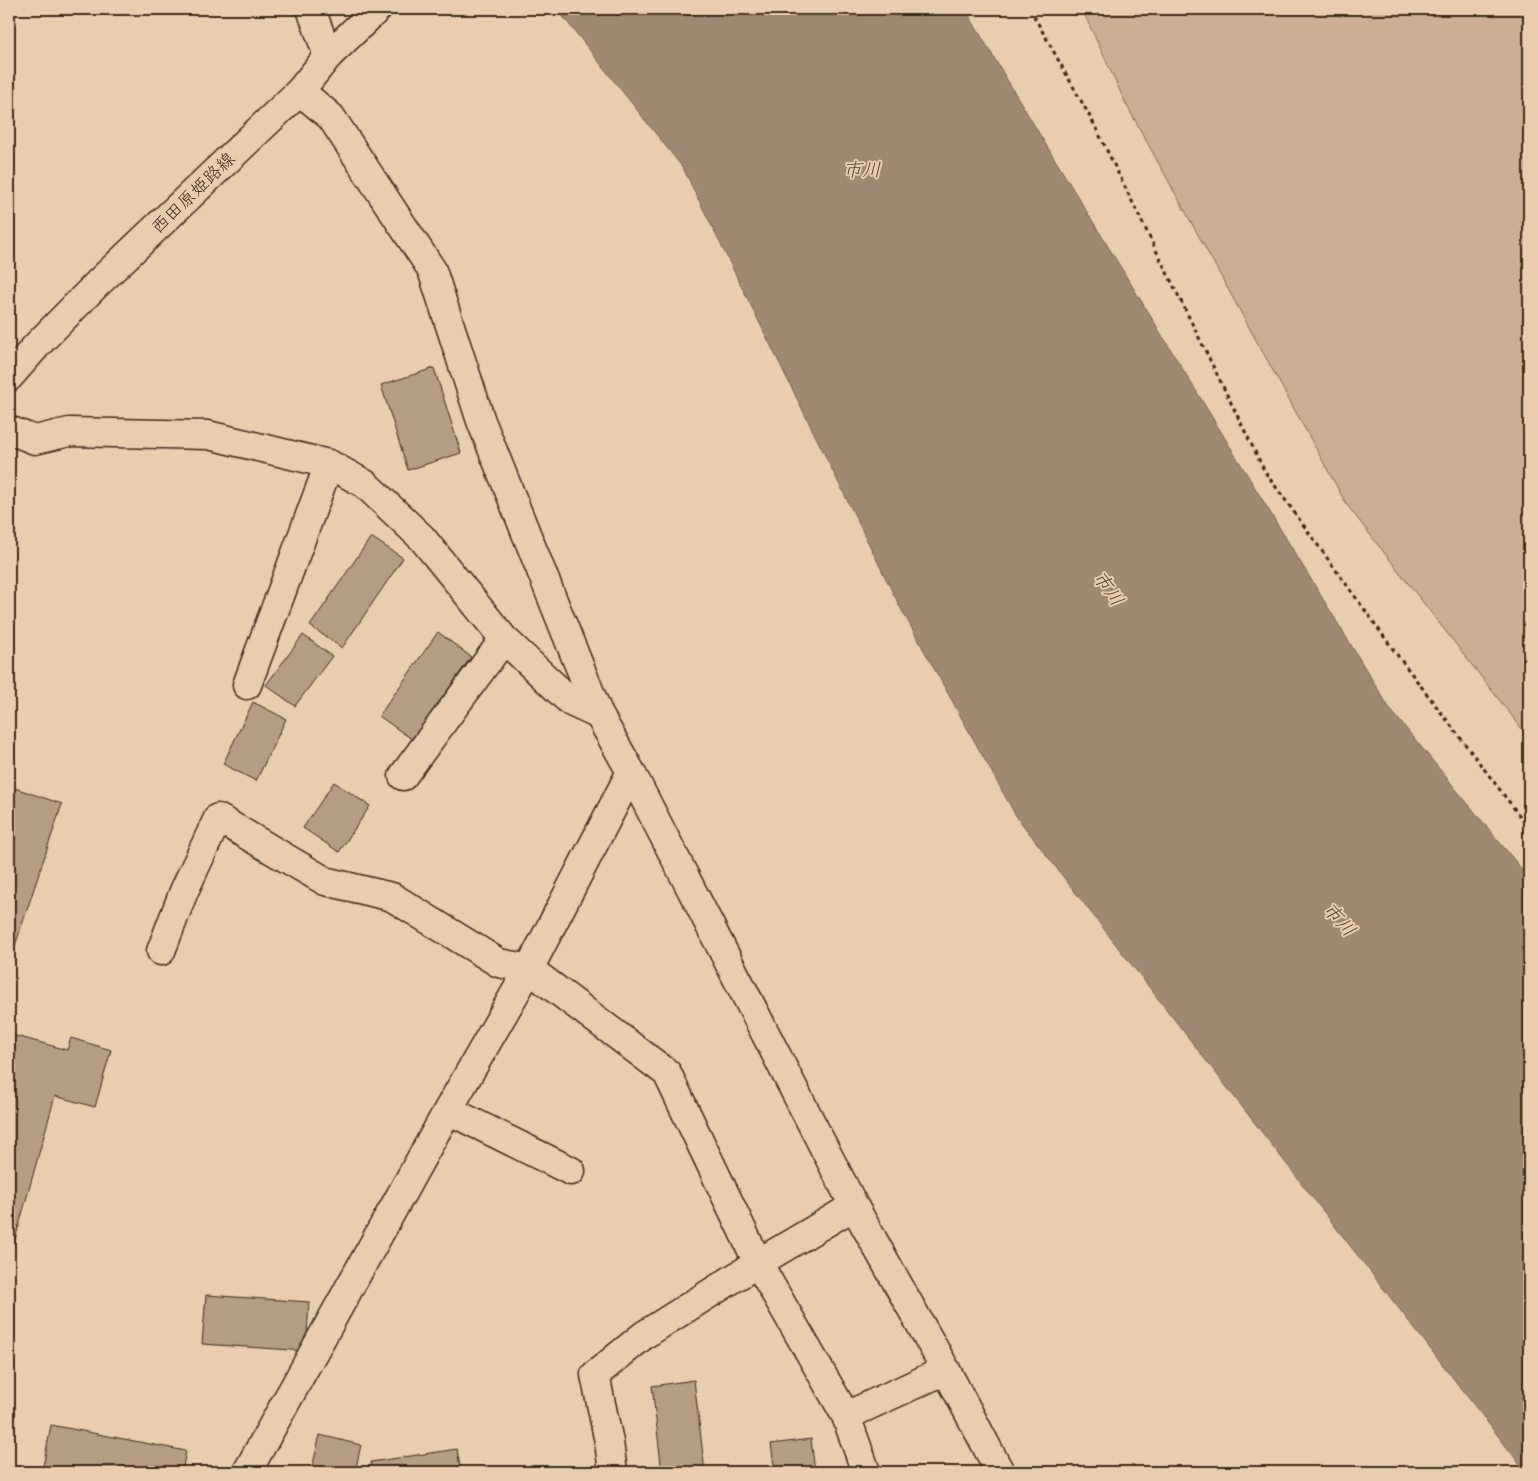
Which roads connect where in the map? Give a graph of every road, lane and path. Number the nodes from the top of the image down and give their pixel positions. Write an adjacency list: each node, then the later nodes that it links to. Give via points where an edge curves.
1 (311, 9): 4 (street)
2 (377, 9): 4 (street, 西田原姫路線)
3 (1030, 9): 14 (path, via 1094,124 1265,472 1398,656)
4 (328, 56): 5 (street, 西田原姫路線)
5 (300, 91): 6 (street, 西田原姫路線, via 98,283); 11 (street, via 331,117 432,270 481,422)
6 (9, 378)
7 (9, 430): 8 (street, via 35,440 70,432 208,435)
8 (329, 464): 9 (street, via 366,484 422,538); 10 (street)
9 (504, 639): 11 (street, via 571,702); 13 (street)
10 (247, 685)
11 (599, 714): 12 (street)
12 (631, 772): 16 (street); 19 (street)
13 (402, 776)
14 (1529, 828)
15 (162, 951): 16 (street, via 184,891 218,818 326,881 392,897 499,963)
16 (529, 969): 17 (street); 20 (street, via 667,1073)
17 (448, 1110): 18 (street); 23 (street)
18 (571, 1171)
19 (854, 1206): 20 (street); 21 (street)
20 (758, 1263): 22 (street); 24 (street, via 644,1335 595,1375)
21 (946, 1370): 22 (street); 26 (street)
22 (846, 1416): 25 (street)
23 (247, 1472)
24 (613, 1472)
25 (866, 1472)
26 (1000, 1472)

